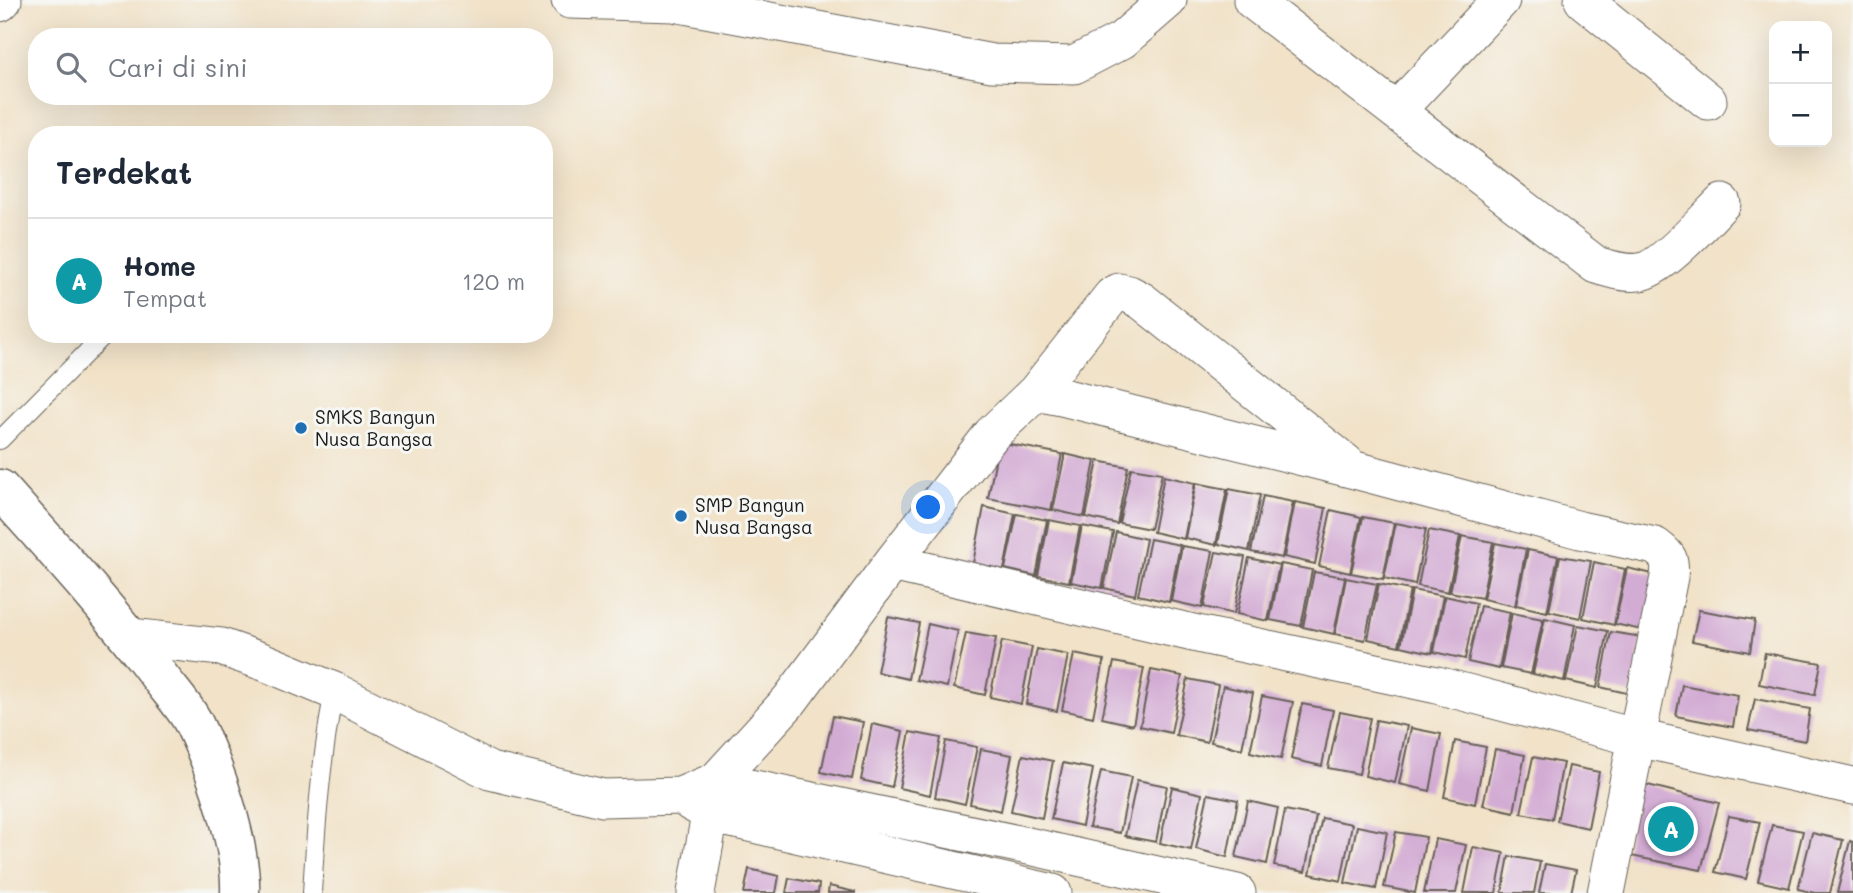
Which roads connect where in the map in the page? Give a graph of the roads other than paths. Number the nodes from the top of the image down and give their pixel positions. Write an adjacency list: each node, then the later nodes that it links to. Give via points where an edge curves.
1 (570, 0): 6 (street)
2 (1168, 0): 6 (street, via 1122,40 1074,65 992,63)
3 (1252, 0): 8 (street)
4 (1501, 0): 8 (street)
5 (1583, 0): 7 (street)
6 (675, 1)
7 (1708, 101)
8 (1396, 111): 9 (street, via 1596,265 1619,272 1642,272 1662,261)
9 (1722, 203)
10 (96, 343): 12 (lane)
11 (1036, 392): 13 (street); 13 (street, via 1112,296 1129,294); 15 (street, via 992,435)
12 (0, 440)
13 (1355, 470): 18 (street, via 1655,546 1665,553 1671,563 1669,577)
14 (0, 489): 16 (street)
15 (892, 563): 18 (street, via 1437,685); 20 (street, via 790,700)
16 (130, 637): 17 (street, via 221,647); 21 (street, via 193,722 232,828)
17 (334, 691): 20 (street, via 489,771 603,798); 22 (lane, via 315,827)
18 (1638, 738): 19 (street); 26 (street)
19 (1853, 786)
20 (702, 797): 23 (street); 24 (street); 25 (street, via 1033,848)
21 (240, 893)
22 (312, 893)
23 (696, 893)
24 (1053, 893)
25 (1237, 893)
26 (1606, 893)

